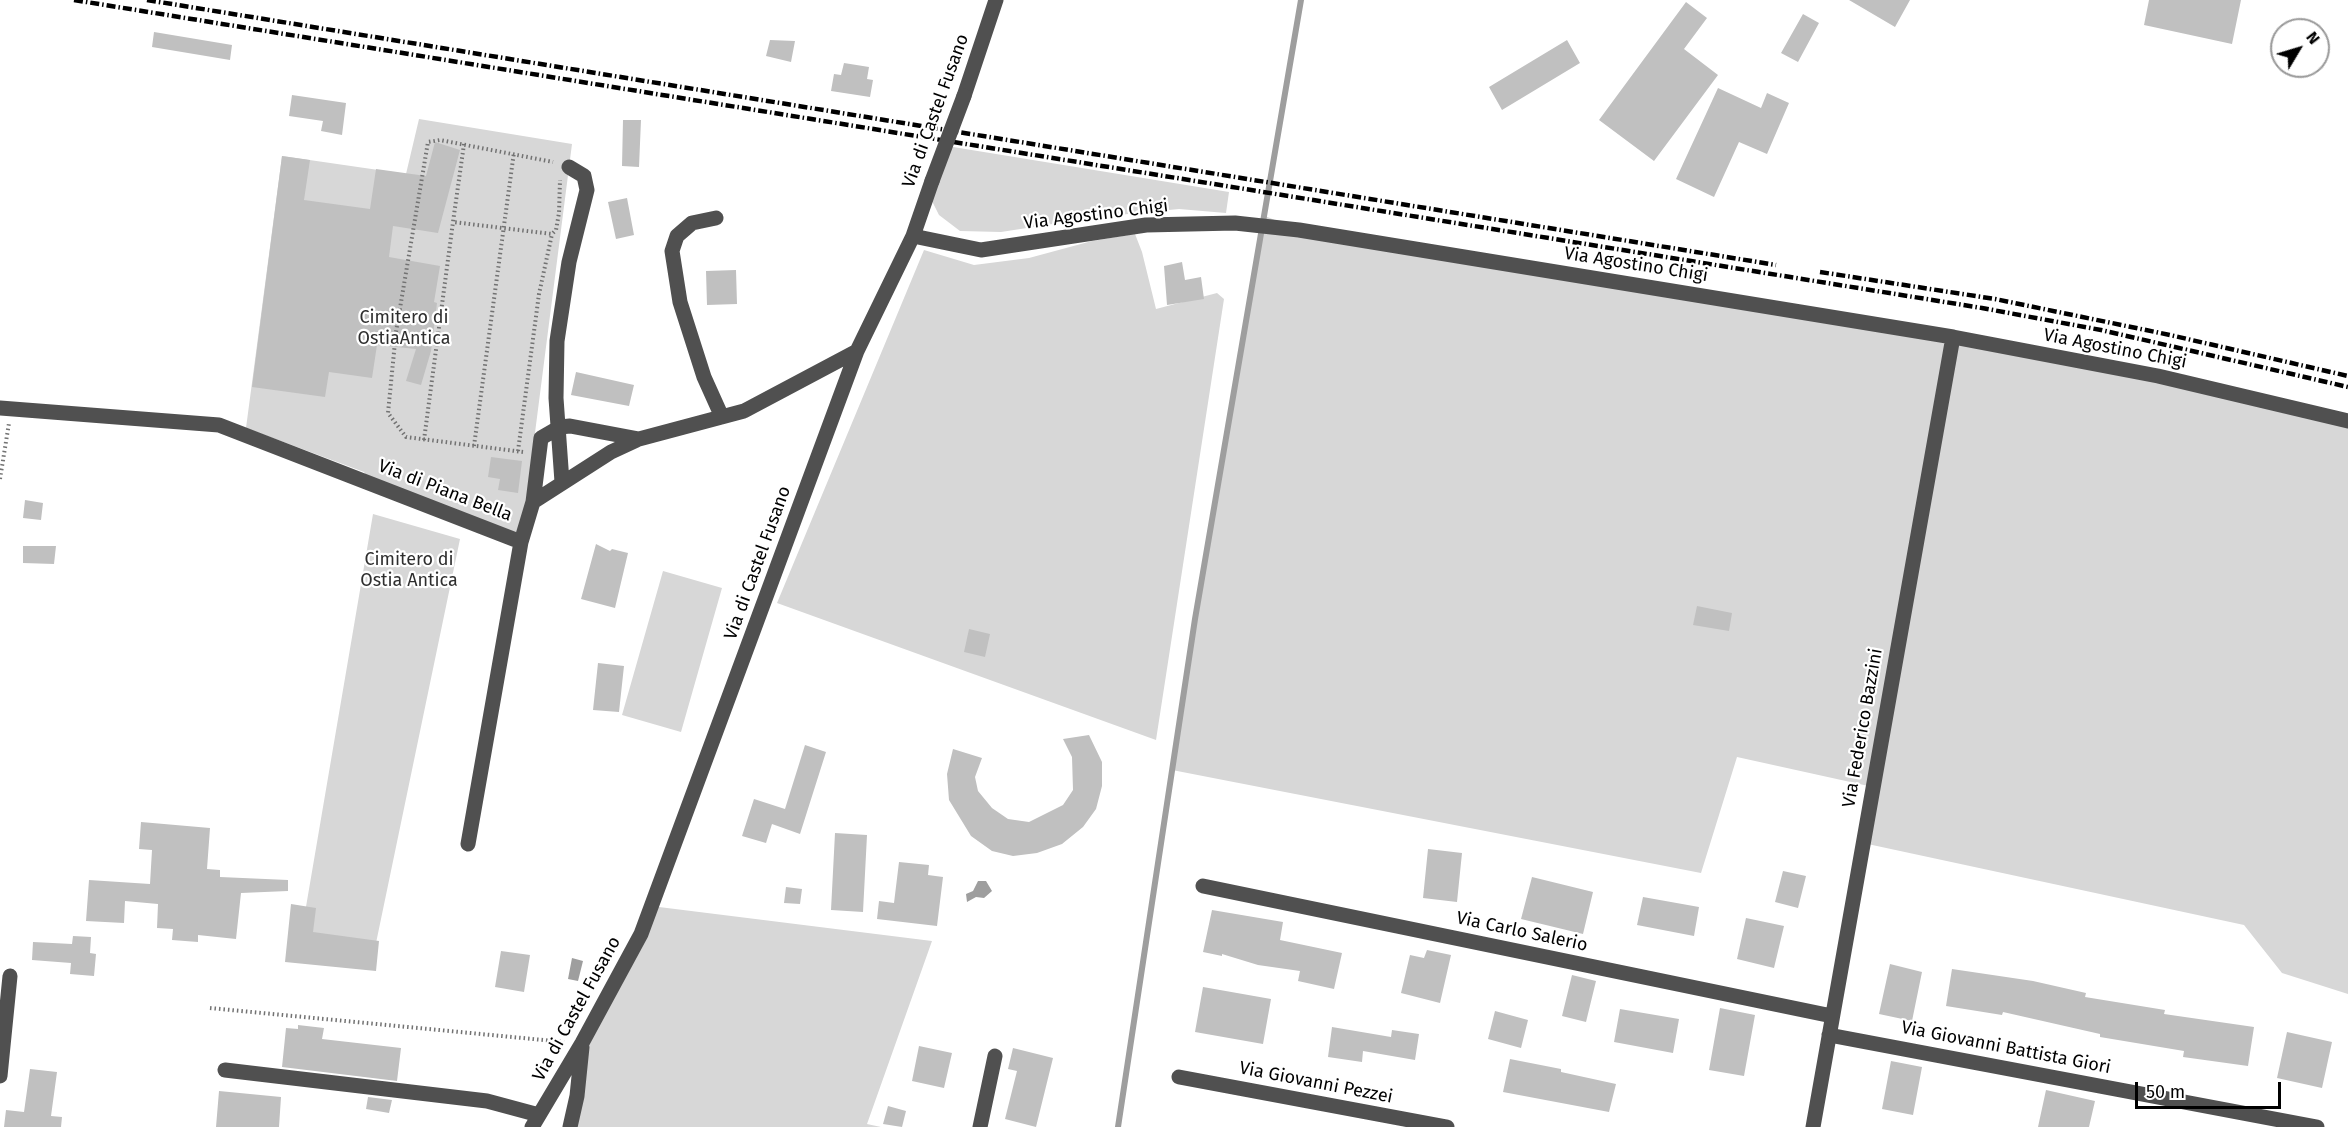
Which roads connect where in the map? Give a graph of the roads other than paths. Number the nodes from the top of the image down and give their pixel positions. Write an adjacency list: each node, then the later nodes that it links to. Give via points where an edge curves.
1 (996, 0): 4 (street, Via di Castel Fusano, bridge)
2 (565, 165): 10 (street, via 584,176 587,190 569,262 557,341)
3 (716, 218): 8 (street, via 692,223 677,236 672,251 680,302 704,377)
4 (912, 236): 5 (street, Via Agostino Chigi, via 981,250 1146,225 1235,224 1299,230); 6 (street, Via di Castel Fusano)
5 (1953, 337): 9 (street, Via Agostino Chigi, via 2158,376); 20 (street, Via Federico Bazzini)
6 (857, 351): 8 (street, Via di Piana Bella, via 744,411); 22 (street, Via di Castel Fusano, via 641,934)
7 (6, 409): 16 (street, Via di Piana Bella, via 219,425)
8 (722, 417): 12 (street, Via di Piana Bella)
9 (2348, 421)
10 (560, 427): 11 (street); 12 (street); 14 (street)
11 (541, 438): 13 (street); 15 (street)
12 (639, 439): 14 (street, Via di Piana Bella)
13 (525, 452)
14 (562, 482): 15 (street, Via di Piana Bella)
15 (533, 502): 16 (street, Via di Piana Bella)
16 (521, 542): 17 (street)
17 (468, 844)
18 (1203, 886): 20 (street, Via Carlo Salerio)
19 (10, 976): 25 (street)
20 (1832, 1016): 21 (street, Via Federico Bazzini)
21 (1829, 1035): 33 (street, Via Federico Bazzini); 34 (street, Via Giovanni Battista Giori)
22 (582, 1043): 27 (street, Via di Castel Fusano); 28 (street)
23 (995, 1056): 31 (street)
24 (225, 1070): 29 (street, via 487,1101)
25 (0, 1076)
26 (1179, 1077): 32 (street, Via Giovanni Pezzei)
27 (560, 1080): 28 (street); 29 (street, Via di Castel Fusano)
28 (578, 1096): 30 (street)
29 (536, 1121)
30 (570, 1127)
31 (980, 1127)
32 (1447, 1127)
33 (1813, 1127)
34 (2317, 1127)

